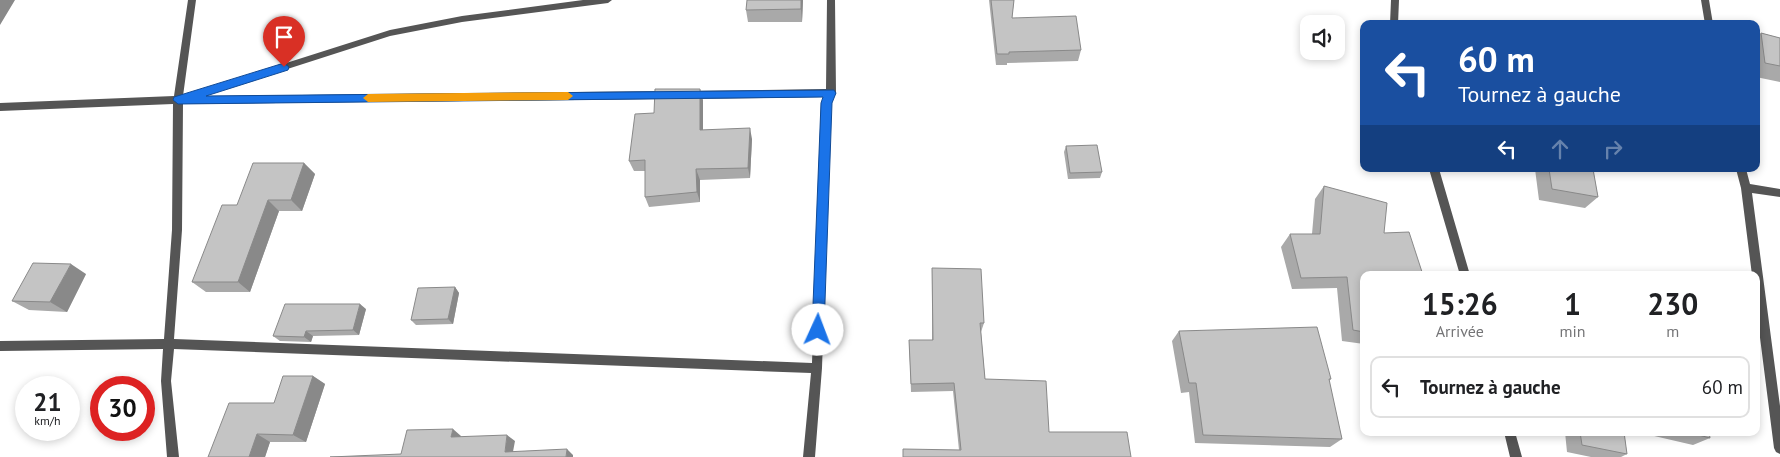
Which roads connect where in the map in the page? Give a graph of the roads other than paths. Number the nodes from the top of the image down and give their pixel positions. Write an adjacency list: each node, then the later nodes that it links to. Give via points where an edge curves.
1 (192, 0): 9 (street)
2 (608, 0): 9 (street, via 462,19 390,34)
3 (831, 0): 8 (street)
4 (1395, 0): 6 (street)
5 (1705, 0): 7 (street)
6 (1394, 20)
7 (1708, 20)
8 (831, 93): 9 (street); 20 (street, via 826,103)
9 (178, 100): 10 (street); 18 (street, via 177,230)
10 (0, 107)
11 (1435, 172): 15 (street)
12 (1742, 172): 13 (street)
13 (1746, 188): 14 (street); 16 (street)
14 (1780, 193)
15 (1463, 271)
16 (1757, 271)
17 (1760, 295): 22 (street)
18 (169, 344): 19 (street); 20 (street); 23 (street, via 166,381)
19 (0, 346)
20 (817, 368): 24 (street)
21 (1510, 436): 25 (street)
22 (1780, 448)
23 (173, 457)
24 (809, 457)
25 (1516, 457)

